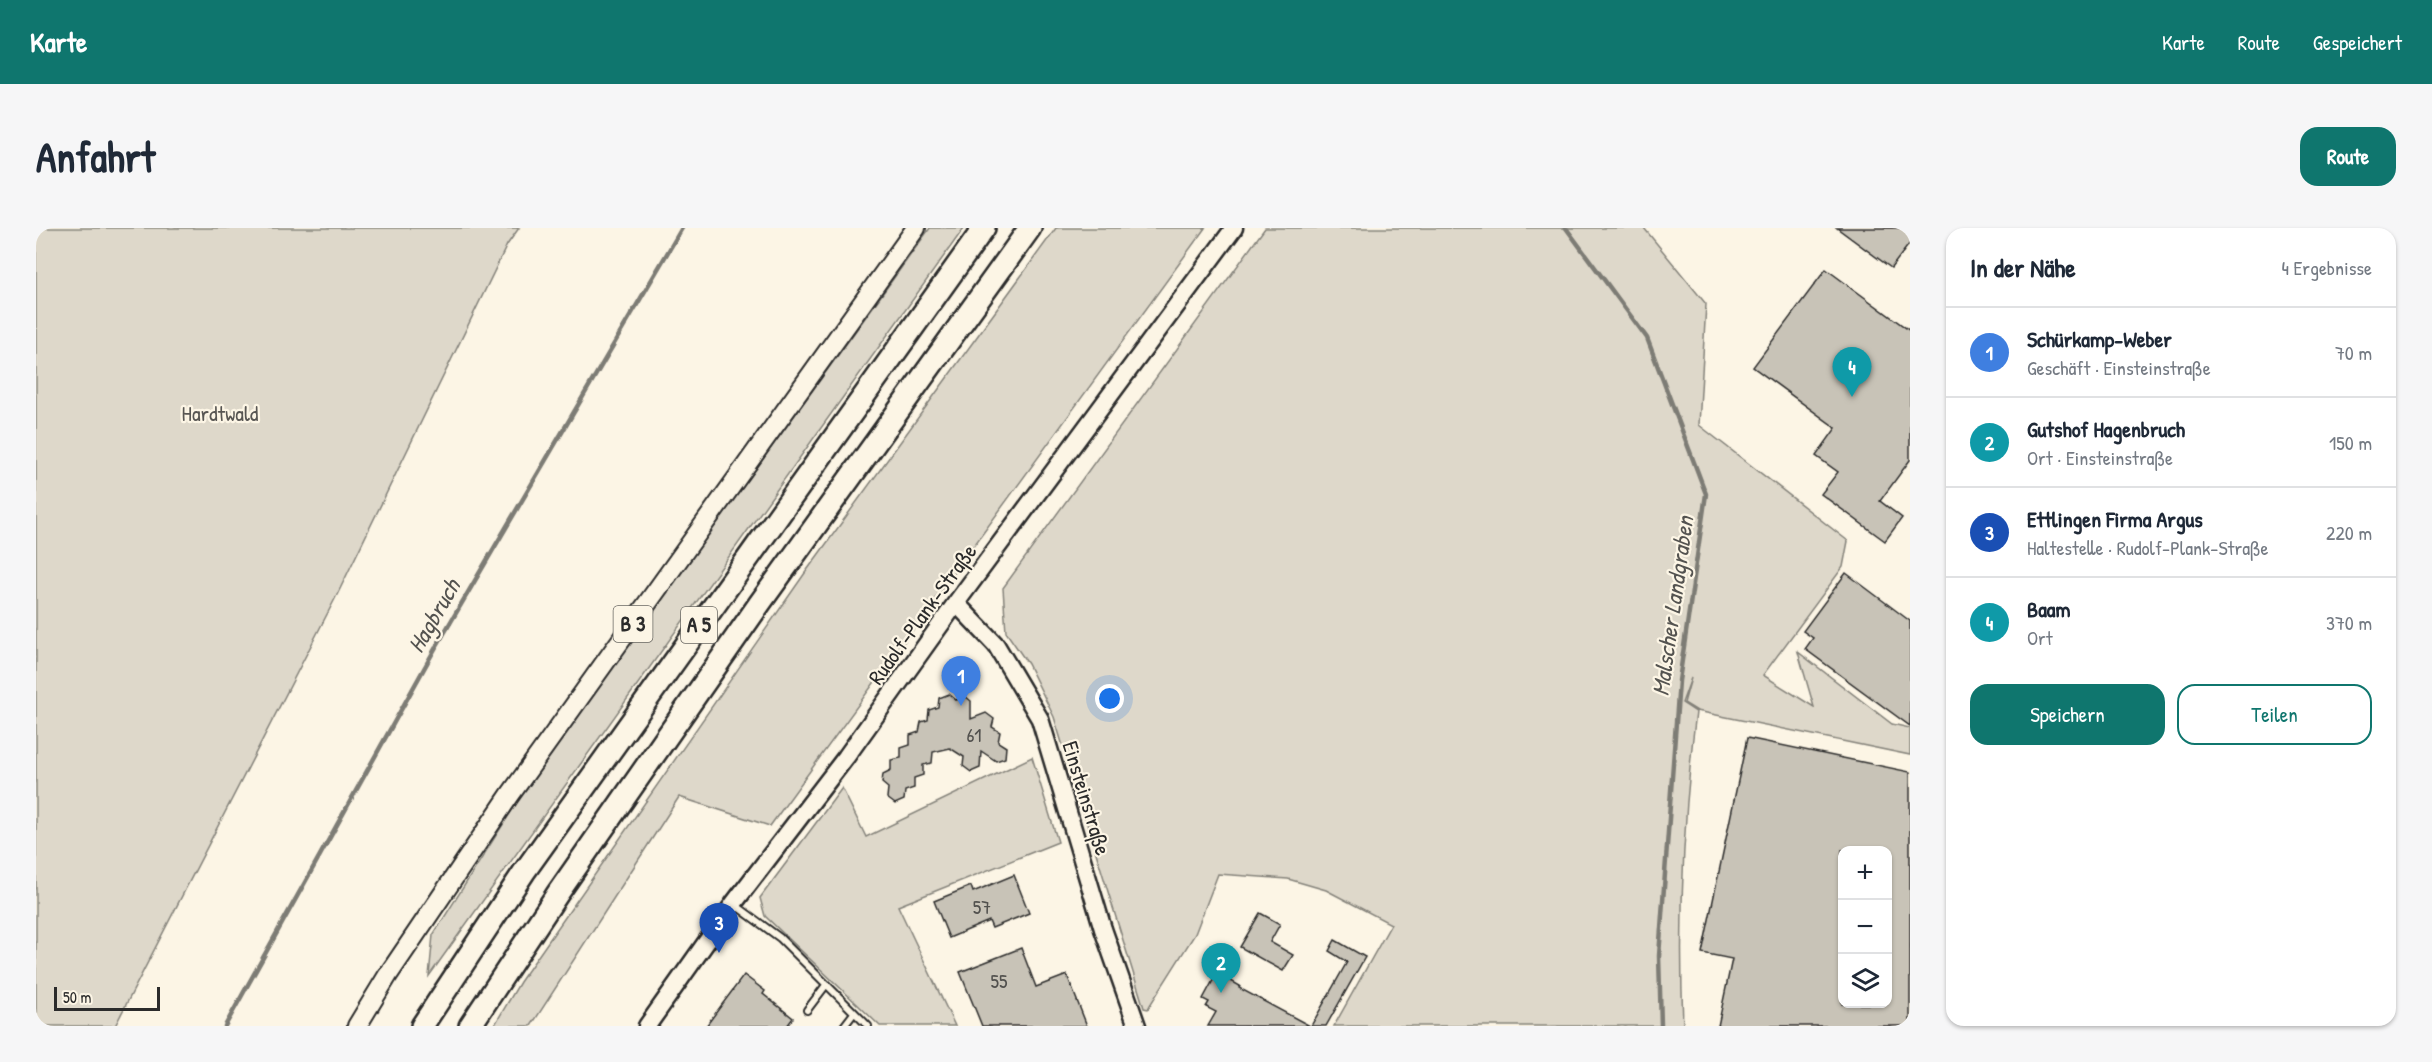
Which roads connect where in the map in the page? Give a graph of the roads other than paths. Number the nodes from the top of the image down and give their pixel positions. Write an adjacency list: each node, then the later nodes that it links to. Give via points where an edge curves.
1 (916, 228): 10 (main road, B 3, via 510,795)
2 (984, 228): 11 (highway, A 5, via 524,872)
3 (1030, 228): 12 (highway, A 5, via 753,613)
4 (1234, 228): 5 (main road, Rudolf-Plank-Straße)
5 (956, 603): 6 (main road, Rudolf-Plank-Straße, via 846,758); 16 (main road, Einsteinstraße, via 996,645 1040,719)
6 (734, 903): 7 (lane, via 780,938); 13 (main road, Rudolf-Plank-Straße)
7 (826, 985): 8 (lane); 9 (lane)
8 (807, 1010)
9 (854, 1013): 14 (lane); 15 (lane)
10 (357, 1026)
11 (422, 1026)
12 (470, 1026)
13 (647, 1026)
14 (844, 1026)
15 (868, 1026)
16 (1137, 1026)

